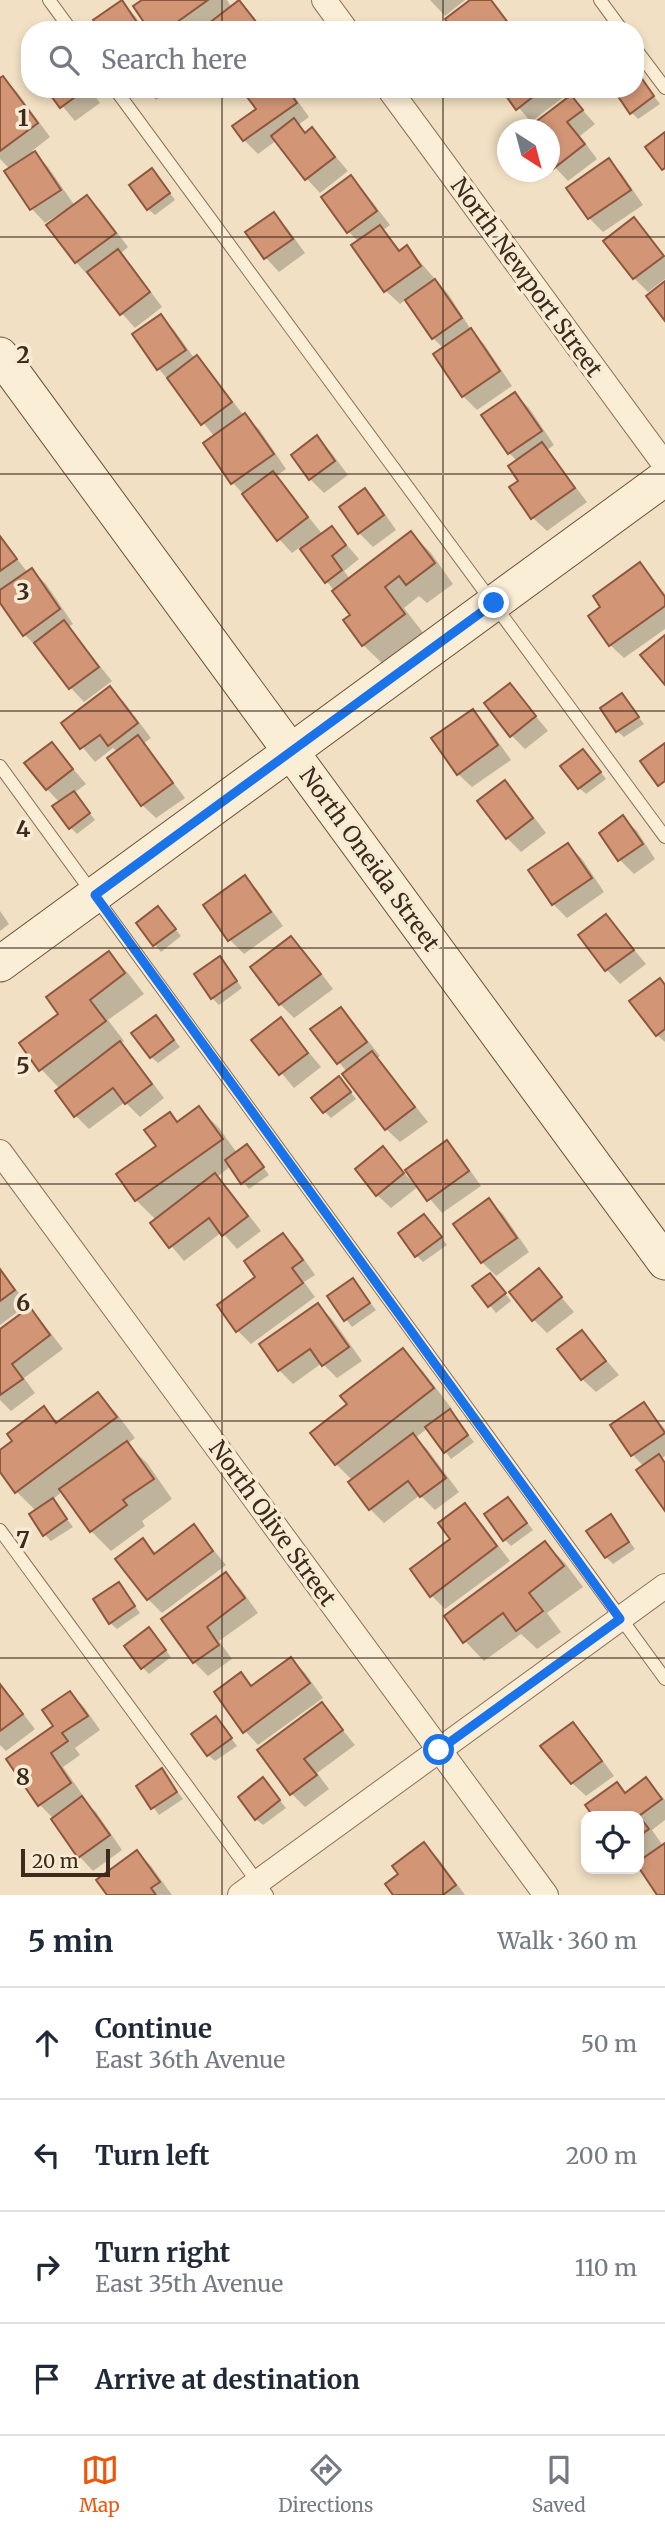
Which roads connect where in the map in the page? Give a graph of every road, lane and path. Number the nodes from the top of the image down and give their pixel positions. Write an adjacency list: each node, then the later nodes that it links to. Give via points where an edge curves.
1 (49, 0): 4 (lane)
2 (324, 0): 5 (street)
3 (600, 0): 6 (lane)
4 (64, 21)
5 (339, 21)
6 (615, 21)
7 (644, 60): 8 (lane)
8 (665, 88)
9 (122, 98): 14 (lane)
10 (396, 98): 12 (street, North Newport Street)
11 (0, 355): 15 (street, North Oneida Street)
12 (665, 465)
13 (665, 478): 14 (street)
14 (494, 603): 15 (street); 17 (lane)
15 (291, 752): 18 (street); 21 (street, North Oneida Street)
16 (0, 766): 18 (lane)
17 (665, 837)
18 (95, 895): 19 (street); 24 (lane)
19 (0, 964)
20 (0, 1152): 26 (street, North Olive Street)
21 (665, 1262)
22 (0, 1530): 27 (lane)
23 (665, 1586): 24 (street)
24 (620, 1619): 25 (lane); 26 (street)
25 (665, 1679)
26 (439, 1750): 27 (street); 28 (street, North Olive Street)
27 (255, 1891)
28 (546, 1895)

